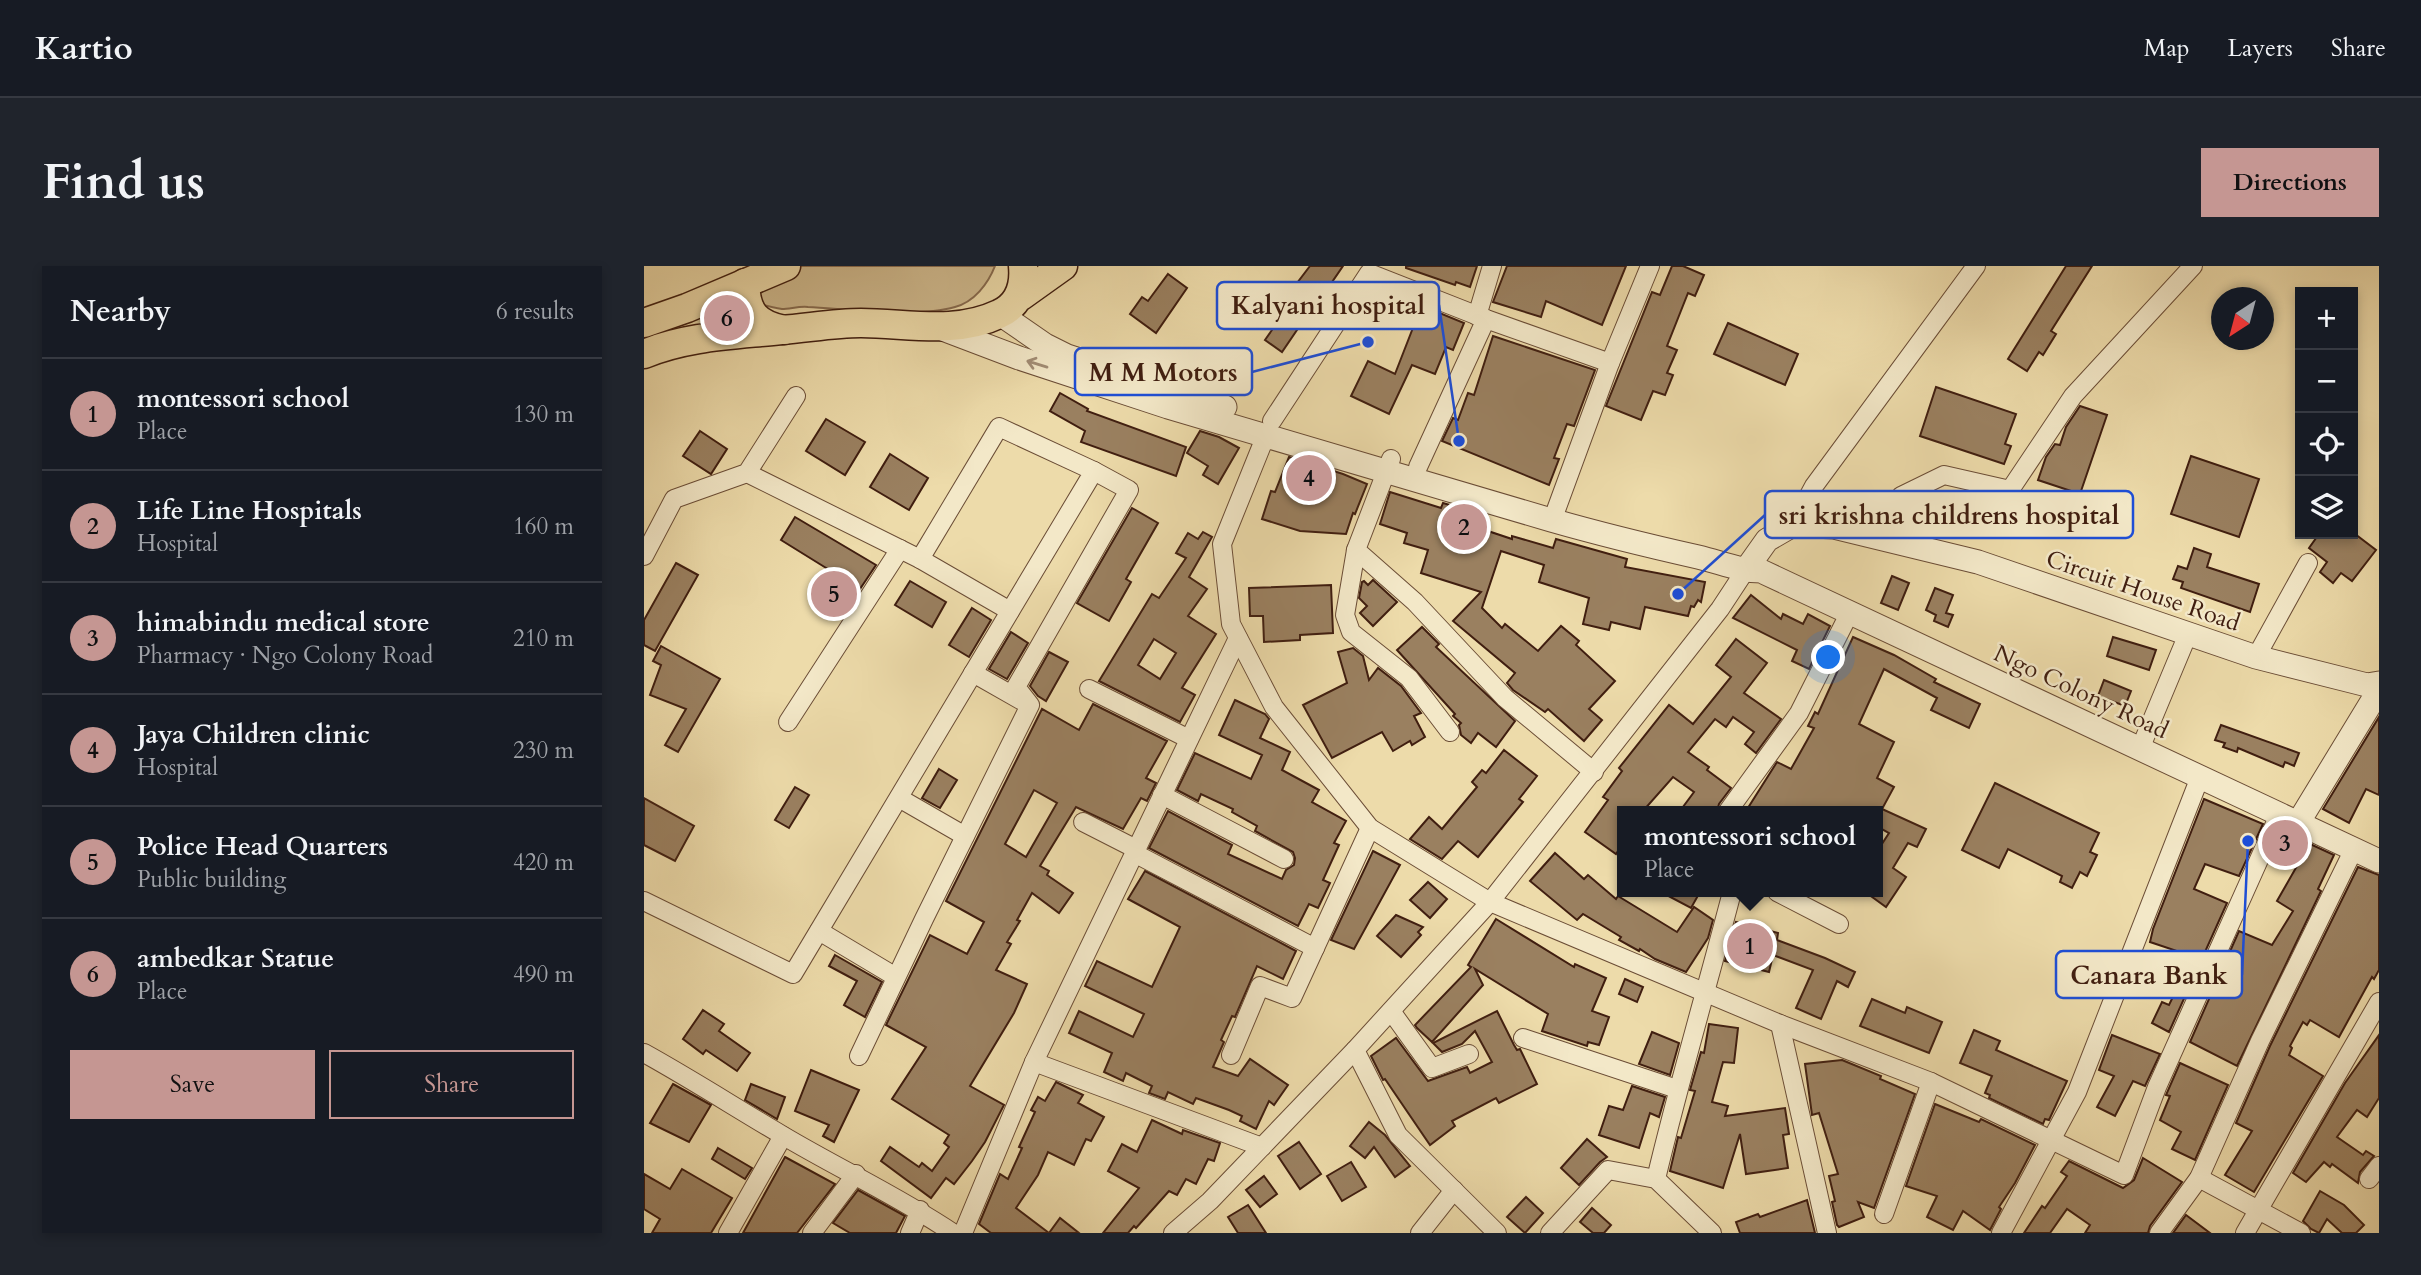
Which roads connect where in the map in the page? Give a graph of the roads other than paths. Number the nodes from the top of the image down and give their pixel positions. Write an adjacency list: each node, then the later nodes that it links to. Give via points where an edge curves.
1 (786, 266): 9 (main road)
2 (1023, 266): 10 (main road, via 1024,280)
3 (1063, 266): 10 (main road)
4 (1492, 266): 11 (street)
5 (1650, 266): 16 (street)
6 (1976, 266): 24 (street, via 1814,486)
7 (2193, 266): 25 (street, via 2073,396 2010,490 1944,475 1901,496)
8 (1366, 270): 11 (street); 18 (street)
9 (743, 275): 12 (main road, via 687,308); 14 (main road, via 746,300 754,316)
10 (1010, 305): 13 (main road, via 964,325); 18 (street, via 1045,345 1067,356)
11 (1482, 317): 16 (street); 20 (street)
12 (644, 323)
13 (935, 327): 14 (main road, via 860,323); 18 (street, one-way to 13, via 1168,407)
14 (785, 330): 15 (main road, via 700,337)
15 (644, 354)
16 (1610, 363): 23 (street)
17 (796, 396): 22 (street)
18 (1269, 428): 19 (street); 35 (street, via 1222,544 1231,624)
19 (1389, 465): 20 (street); 27 (street); 31 (street, via 1614,538)
20 (1418, 467): 23 (street)
21 (1094, 471): 29 (street, via 999,427); 32 (street); 40 (street, via 1129,490 1016,687)
22 (747, 473): 26 (street); 28 (street, via 674,499)
23 (1556, 510): 31 (street, via 1700,545)
24 (1793, 525): 25 (street, Circuit House Road, via 1834,527); 31 (street, via 1767,540)
25 (1880, 537): 34 (street, Circuit House Road, via 1978,562)
26 (900, 549): 29 (street); 41 (street)
27 (1356, 550): 42 (street, via 1345,615 1351,632 1409,678); 45 (street, via 1415,602 1505,698)
28 (644, 556)
29 (920, 559): 32 (street)
30 (2308, 563): 36 (street)
31 (1753, 568): 33 (street, Ngo Colony Road); 45 (street)
32 (1010, 611): 37 (street)
33 (1850, 612): 44 (street, Ngo Colony Road); 49 (street, via 1799,713)
34 (2189, 634): 36 (street, Circuit House Road); 44 (street)
35 (1238, 638): 43 (street); 52 (street, via 1274,707)
36 (2256, 657): 39 (street, Circuit House Road, via 2367,685)
37 (973, 673): 40 (street); 48 (street)
38 (1089, 689): 43 (street)
39 (2377, 695): 50 (street)
40 (1030, 705): 53 (street)
41 (788, 722)
42 (1450, 732)
43 (1189, 739): 47 (street)
44 (2140, 749): 46 (street, Ngo Colony Road)
45 (1594, 772): 61 (street)
46 (2200, 777): 50 (street, Ngo Colony Road); 80 (street, via 2077,1092)
47 (1162, 795): 55 (street); 56 (street)
48 (899, 798): 53 (street); 63 (street)
49 (1732, 806)
50 (2289, 819): 54 (street, Ngo Colony Road); 80 (street, via 2157,1087 2124,1175)
51 (1083, 822): 55 (street)
52 (1370, 828): 61 (street); 64 (street)
53 (965, 836): 65 (street)
54 (2354, 849): 57 (street, Ngo Colony Road); 83 (street)
55 (1135, 851): 64 (street); 76 (street)
56 (1284, 859)
57 (2379, 861)
58 (1731, 897): 66 (street)
59 (1787, 897): 62 (street)
60 (644, 901): 63 (street, via 793,974)
61 (1490, 902): 66 (street); 68 (street)
62 (1839, 924)
63 (818, 931): 65 (street)
64 (1315, 948): 74 (street, via 1292,998 1260,986)
65 (897, 977): 75 (street)
66 (1706, 993): 69 (street); 78 (street)
67 (2379, 1002): 87 (street)
68 (1391, 1011): 71 (street); 73 (street, via 1432,1068)
69 (1780, 1024): 77 (street); 99 (street)
70 (1523, 1038): 78 (street)
71 (1355, 1050): 81 (street); 85 (street, via 1398,1135)
72 (644, 1054): 79 (street)
73 (1469, 1054)
74 (1231, 1055)
75 (859, 1056)
76 (1034, 1062): 81 (street); 93 (street)
77 (1931, 1082): 80 (street); 88 (street)
78 (1677, 1089): 84 (street)
79 (783, 1136): 82 (street); 89 (street)
80 (2050, 1140): 100 (street)
81 (1262, 1147): 94 (street)
82 (856, 1174): 86 (street); 90 (street)
83 (2199, 1178): 87 (street); 101 (street)
84 (1656, 1179): 97 (street, via 1608,1170); 98 (street)
85 (1454, 1190): 95 (street); 96 (street)
86 (920, 1210): 91 (street); 92 (street)
87 (2256, 1211): 102 (street); 103 (street)
88 (1884, 1214)
89 (728, 1233)
90 (812, 1233)
91 (909, 1233)
92 (953, 1233)
93 (963, 1233)
94 (1173, 1233)
95 (1420, 1233)
96 (1497, 1233)
97 (1550, 1233)
98 (1712, 1233)
99 (1827, 1233)
100 (2001, 1233)
101 (2159, 1233)
102 (2245, 1233)
103 (2301, 1233)

